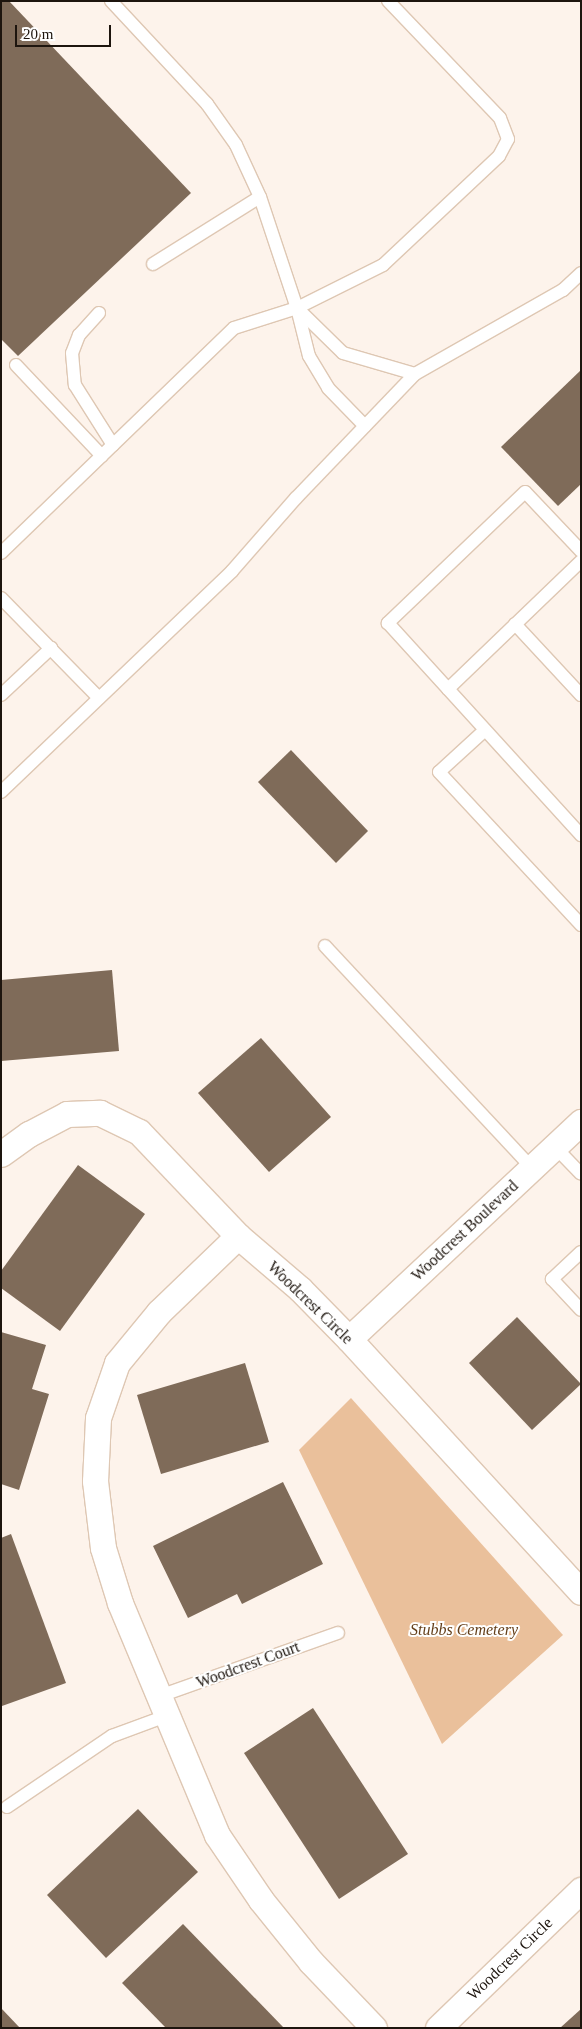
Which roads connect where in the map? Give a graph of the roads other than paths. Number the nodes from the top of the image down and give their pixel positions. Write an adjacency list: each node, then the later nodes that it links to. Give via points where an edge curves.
1 (111, 1): 3 (lane, via 206,104 236,145)
2 (388, 1): 6 (lane, via 500,118 508,139 499,156 383,265)
3 (260, 197): 4 (lane); 6 (lane)
4 (153, 264)
5 (581, 273): 9 (lane, via 563,290)
6 (297, 308): 9 (lane, via 343,353); 10 (lane, via 309,356 328,388); 11 (lane, via 234,328)
7 (99, 314): 11 (lane, via 79,335 72,353 75,385)
8 (16, 366): 12 (lane)
9 (415, 374): 10 (lane)
10 (365, 426): 22 (lane, via 232,571)
11 (113, 446): 12 (lane)
12 (102, 456): 14 (lane)
13 (581, 551): 19 (lane, via 525,492 388,623)
14 (1, 553)
15 (581, 561): 17 (lane)
16 (1, 598): 18 (lane)
17 (515, 624): 19 (lane); 21 (lane)
18 (50, 648): 20 (lane); 22 (lane)
19 (448, 689): 23 (lane)
20 (1, 695)
21 (581, 695)
22 (99, 698): 24 (lane)
23 (485, 730): 25 (lane); 26 (lane, via 439,772)
24 (1, 792)
25 (581, 835)
26 (581, 925)
27 (325, 946): 31 (lane)
28 (581, 1122): 29 (street, Woodcrest Boulevard)
29 (555, 1147): 31 (street, Woodcrest Boulevard); 32 (lane)
30 (1, 1154): 33 (street, Woodcrest Circle, via 29,1134 67,1114 100,1113 140,1132)
31 (532, 1168): 36 (street, Woodcrest Boulevard)
32 (581, 1174)
33 (238, 1236): 36 (street, Woodcrest Circle, via 300,1289); 39 (street, via 159,1312 117,1363 98,1418 95,1481 103,1548 120,1603)
34 (581, 1252): 35 (lane, via 552,1279)
35 (581, 1310)
36 (349, 1339): 37 (street, Woodcrest Circle)
37 (581, 1592)
38 (338, 1633): 39 (lane, Woodcrest Court)
39 (162, 1706): 40 (lane, Woodcrest Court); 42 (street, via 217,1835 261,1900 311,1962)
40 (7, 1807)
41 (581, 1890): 43 (street, Woodcrest Circle)
42 (374, 2028)
43 (438, 2028)

